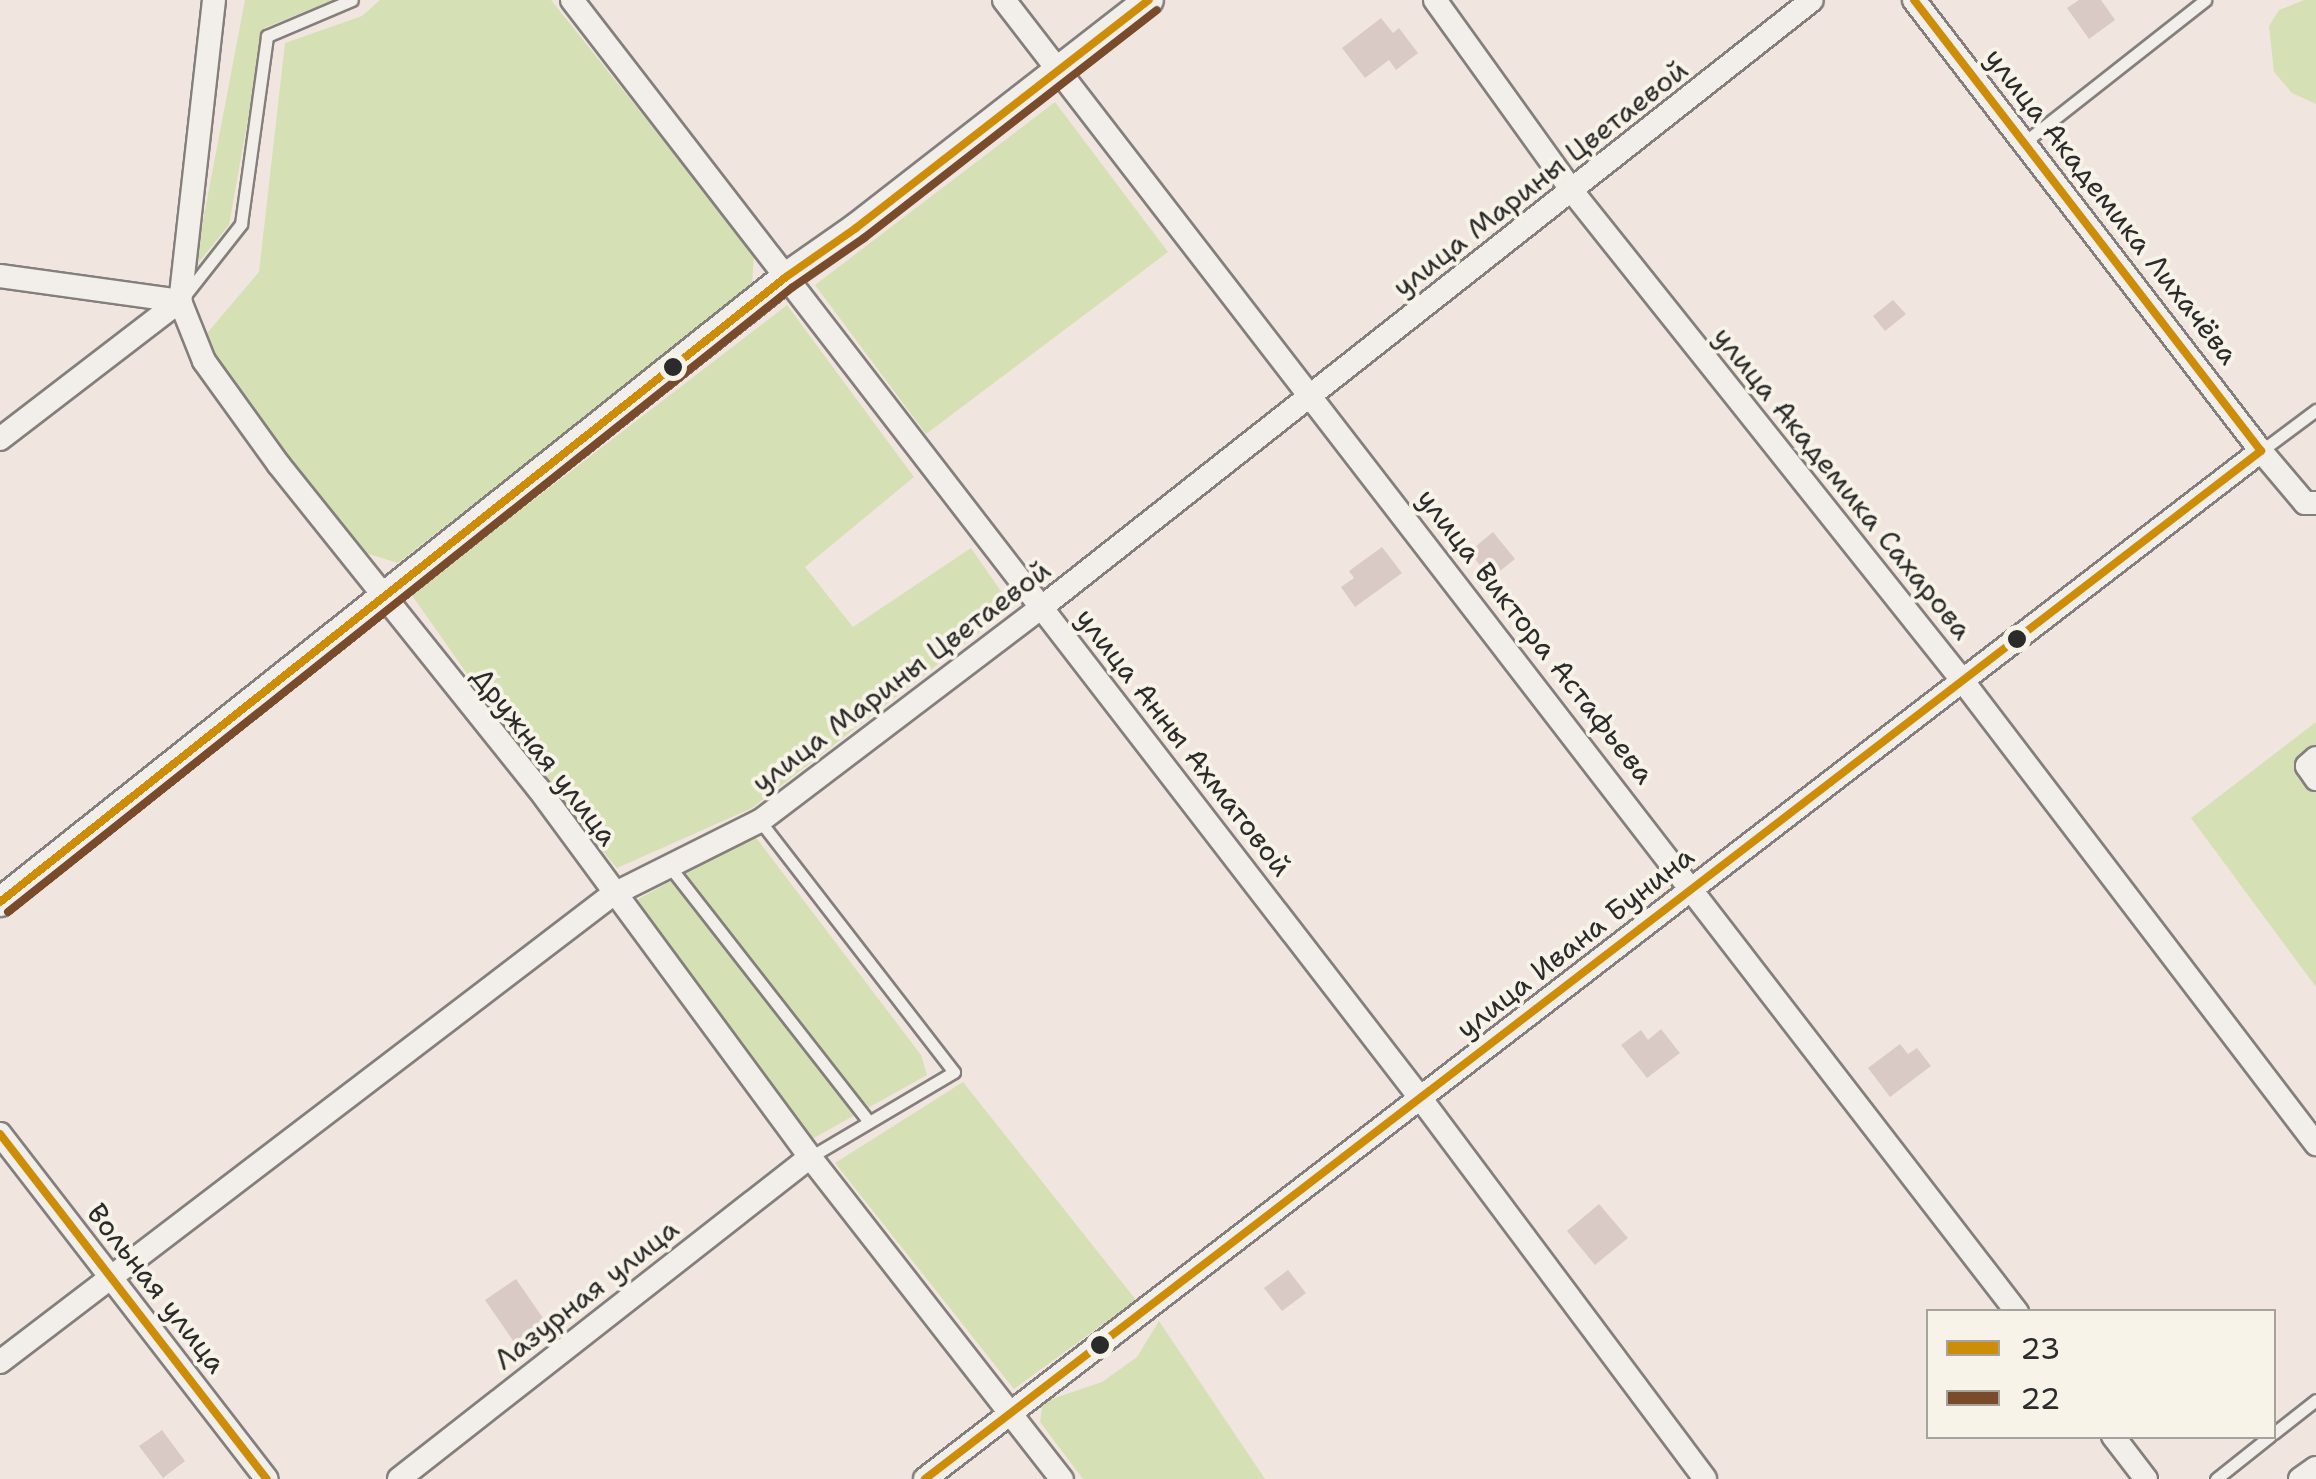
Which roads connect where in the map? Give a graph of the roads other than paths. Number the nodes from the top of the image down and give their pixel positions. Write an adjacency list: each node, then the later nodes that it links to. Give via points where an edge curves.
1 (214, 0): 15 (street, Дружная улица)
2 (352, 0): 15 (lane, via 268,36 240,224)
3 (572, 0): 14 (street, улица Анны Ахматовой)
4 (1004, 0): 10 (street, улица Виктора Астафьева)
5 (1149, 0): 10 (street)
6 (1435, 0): 12 (street, улица Академика Сахарова)
7 (1812, 0): 12 (street, улица Марины Цветаевой)
8 (1914, 0): 11 (street, улица Академика Лихачёва)
9 (2205, 0): 11 (lane)
10 (1058, 70): 14 (street); 16 (street, улица Виктора Астафьева)
11 (2026, 142): 19 (street, улица Академика Лихачёва)
12 (1572, 191): 16 (street, улица Марины Цветаевой); 23 (street, улица Академика Сахарова)
13 (0, 276): 15 (street)
14 (786, 277): 21 (street); 22 (street, улица Анны Ахматовой)
15 (180, 301): 18 (street); 21 (street, Дружная улица, via 204,361 228,397)
16 (1311, 393): 22 (street, улица Марины Цветаевой); 28 (street, улица Виктора Астафьева)
17 (2316, 410): 19 (lane)
18 (0, 439)
19 (2261, 451): 20 (street, улица Академика Лихачёва, via 2305,503); 23 (street, улица Ивана Бунина)
20 (2316, 503)
21 (383, 594): 29 (street, Дружная улица, via 538,788); 30 (street)
22 (1042, 607): 26 (street, улица Марины Цветаевой); 31 (street, улица Анны Ахматовой)
23 (1962, 680): 28 (street, улица Ивана Бунина); 34 (street, улица Академика Сахарова)
24 (2316, 758): 25 (street, via 2308,766)
25 (2316, 778)
26 (760, 821): 27 (street, улица Марины Цветаевой); 32 (lane, via 954,1072)
27 (670, 867): 29 (street, улица Марины Цветаевой); 32 (lane)
28 (1692, 889): 31 (street, улица Ивана Бунина); 37 (street, улица Виктора Астафьева)
29 (612, 895): 35 (street, Дружная улица); 36 (street, улица Марины Цветаевой)
30 (0, 902)
31 (1421, 1098): 40 (street, улица Ивана Бунина); 49 (street, улица Анны Ахматовой)
32 (869, 1122): 35 (lane)
33 (0, 1134): 36 (street, Вольная улица)
34 (2316, 1144)
35 (810, 1156): 40 (street, Дружная улица); 46 (street, Лазурная улица)
36 (111, 1276): 38 (street, улица Марины Цветаевой); 45 (street, Вольная улица)
37 (2015, 1309)
38 (0, 1362)
39 (2316, 1400): 41 (lane)
40 (1010, 1412): 47 (street, улица Ивана Бунина); 48 (street, Дружная улица)
41 (2276, 1432)
42 (2115, 1439): 50 (street)
43 (2267, 1439): 51 (lane)
44 (2316, 1468): 52 (street)
45 (267, 1479)
46 (399, 1479)
47 (924, 1479)
48 (1062, 1479)
49 (1705, 1479)
50 (2146, 1479)
51 (2216, 1479)
52 (2300, 1479)

